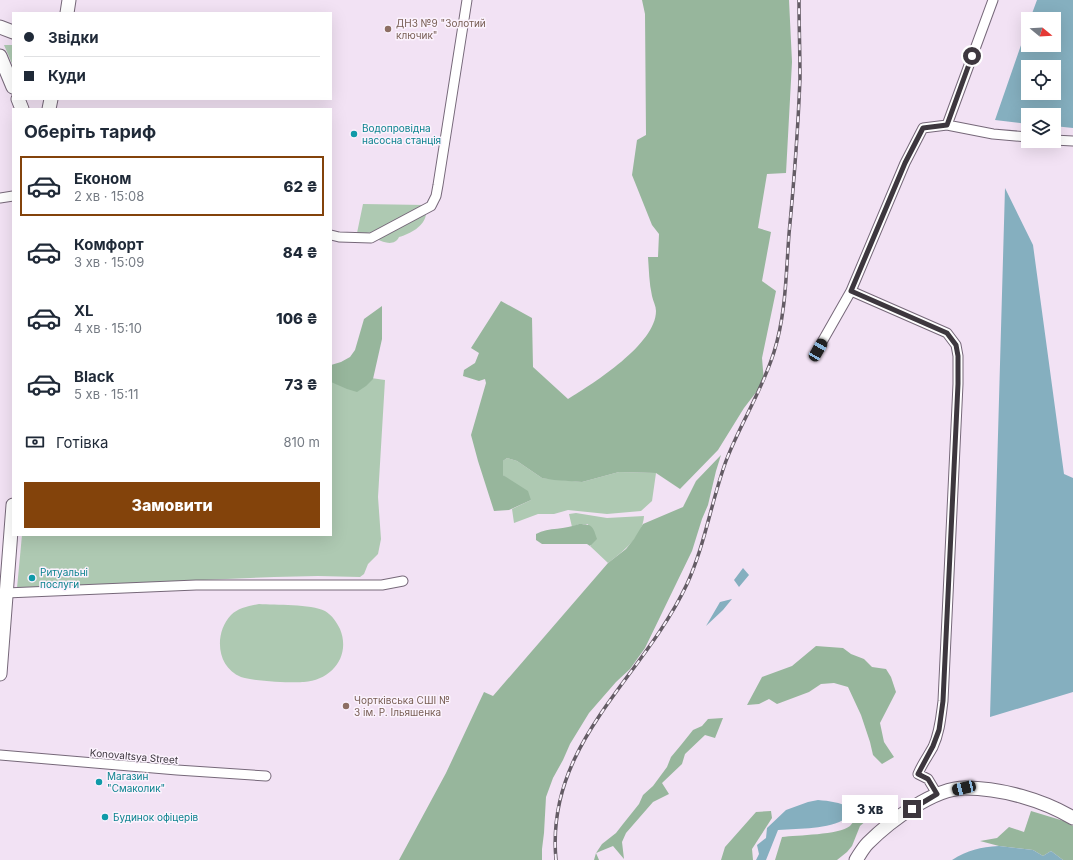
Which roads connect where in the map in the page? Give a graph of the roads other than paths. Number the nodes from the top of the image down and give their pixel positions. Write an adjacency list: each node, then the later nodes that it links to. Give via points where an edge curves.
1 (69, 0): 4 (street)
2 (466, 0): 15 (street, via 438,185 431,206 371,238)
3 (992, 0): 9 (street)
4 (67, 12)
5 (0, 27): 6 (street)
6 (12, 32)
7 (0, 56): 8 (street)
8 (12, 85)
9 (947, 125): 10 (street); 16 (street, via 923,128 905,163)
10 (1021, 137)
11 (1061, 140): 12 (street)
12 (1073, 141)
13 (12, 196): 14 (street)
14 (0, 198)
15 (332, 235)
16 (851, 291): 17 (street); 24 (street, via 947,333 956,345 958,356 943,701 939,730 918,774 928,779)
17 (818, 350)
18 (12, 518): 20 (street)
19 (403, 581): 20 (street, via 382,584 196,585)
20 (6, 593): 21 (street)
21 (0, 674)
22 (0, 755): 23 (street, Konovaltsya Street)
23 (266, 776)
24 (937, 794): 25 (street, via 964,788 1000,791 1029,798); 26 (street, via 900,816 867,844)
25 (1073, 818)
26 (856, 860)

